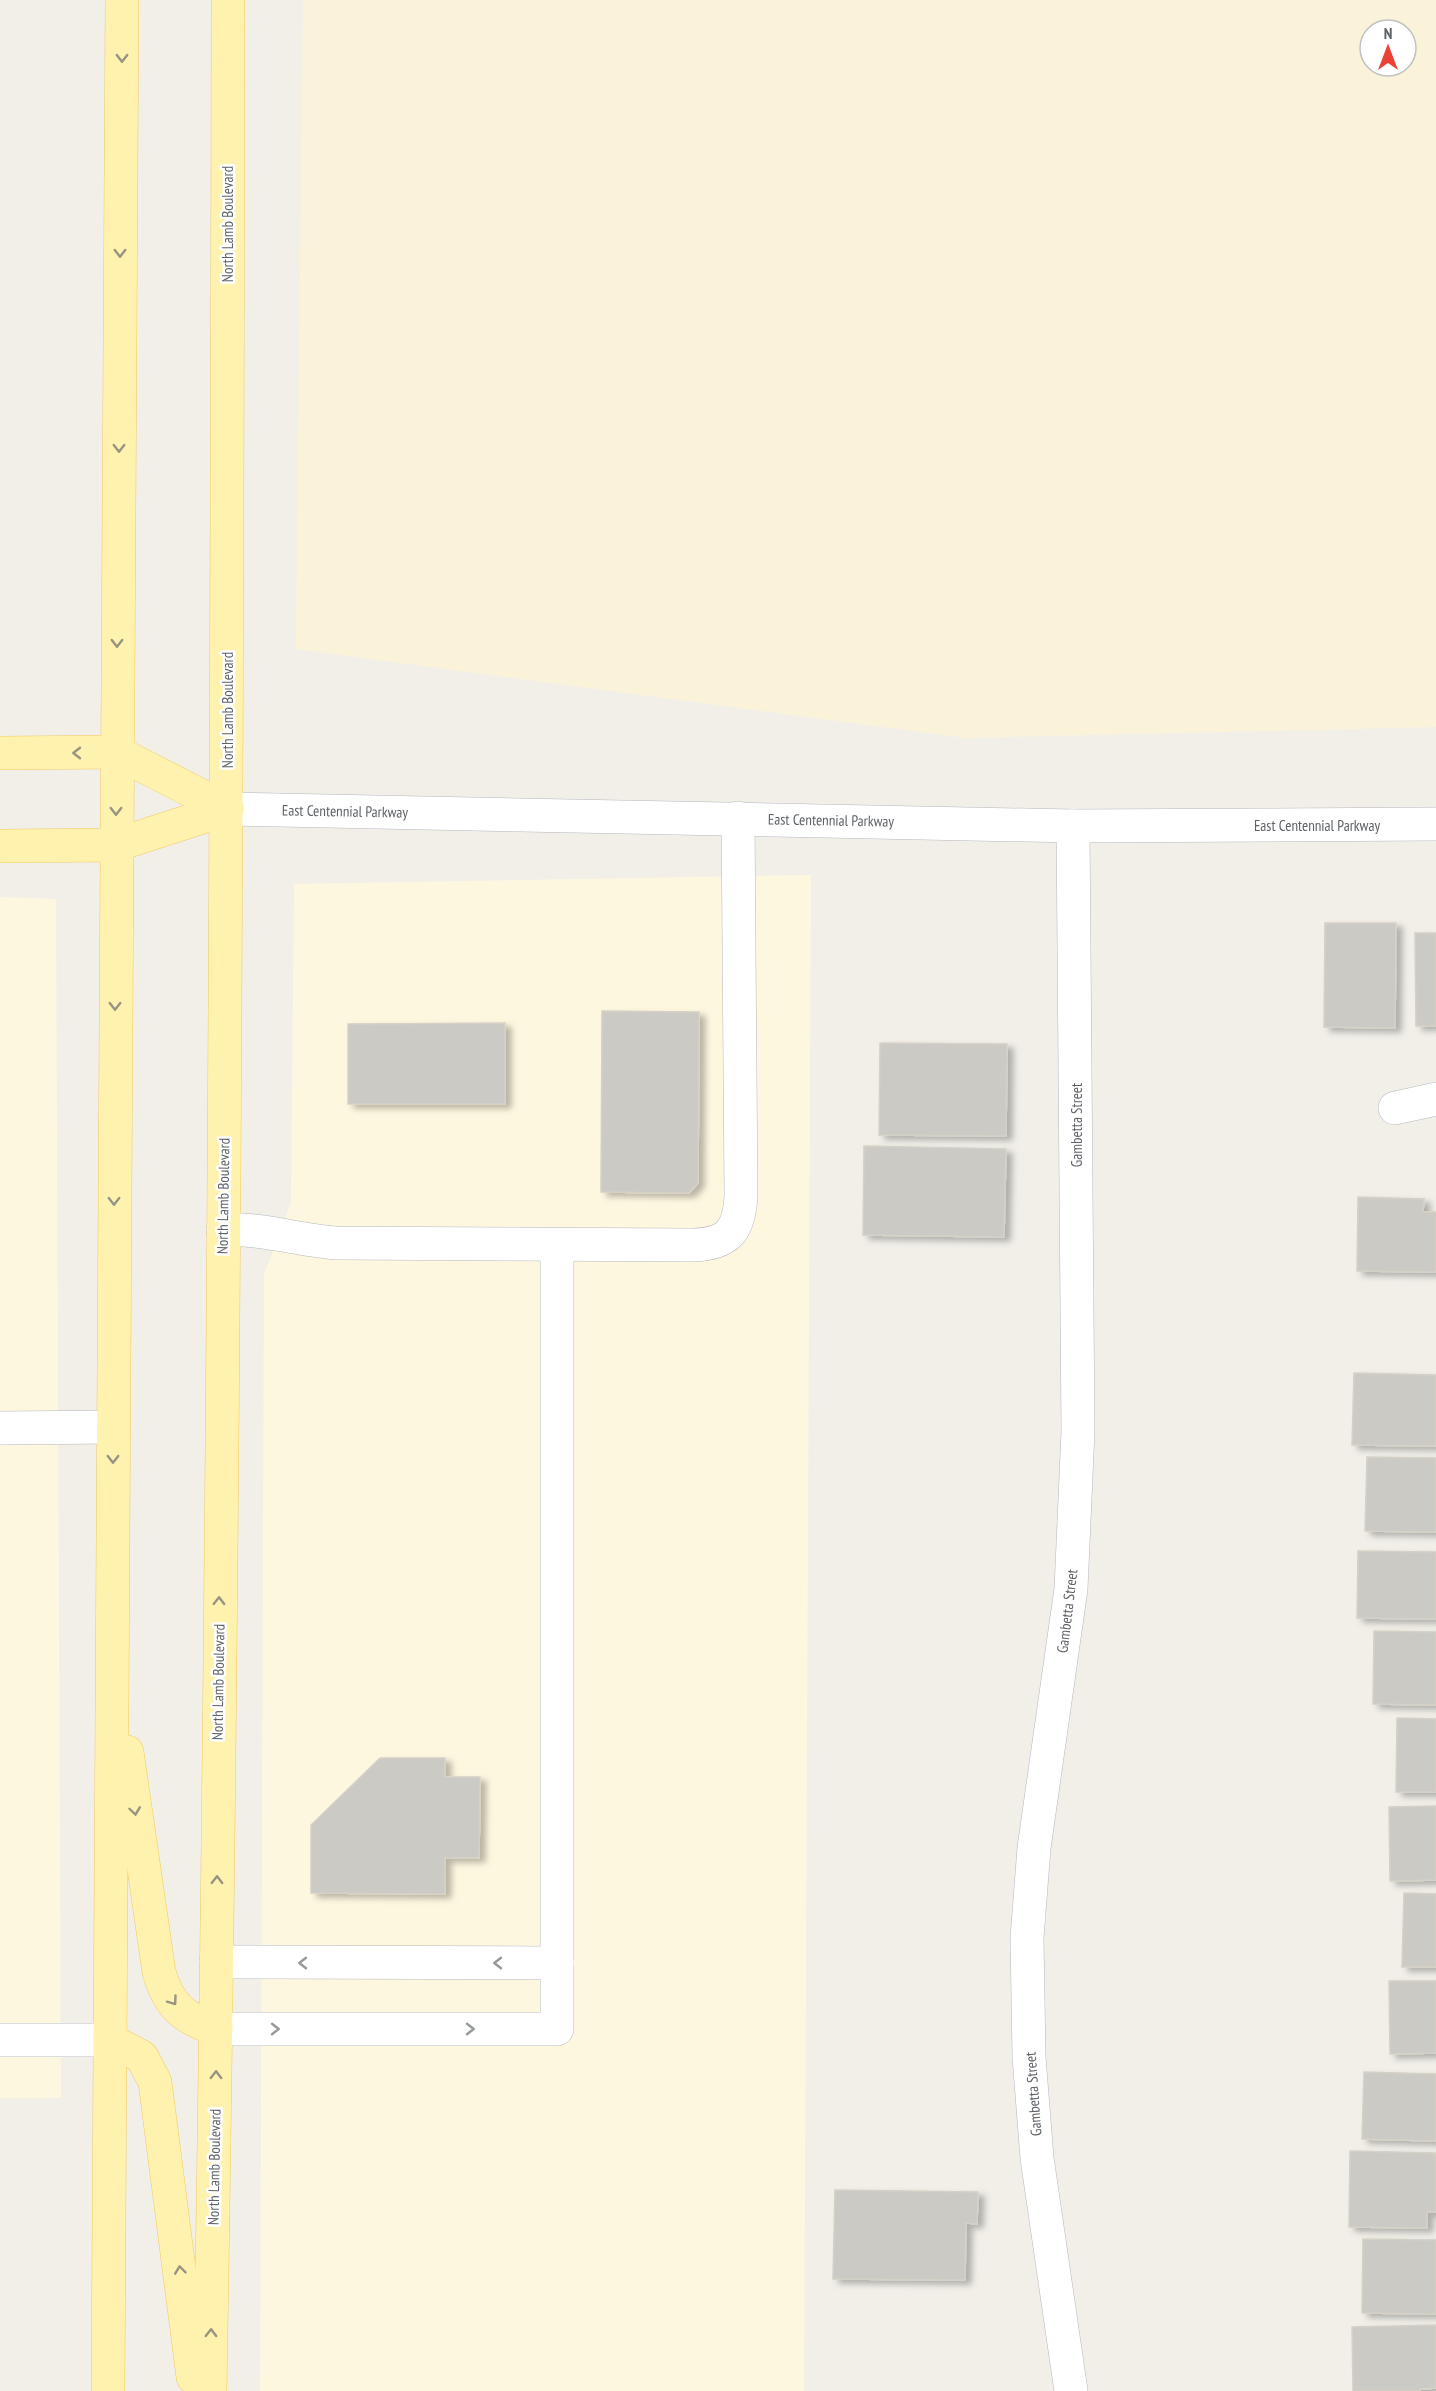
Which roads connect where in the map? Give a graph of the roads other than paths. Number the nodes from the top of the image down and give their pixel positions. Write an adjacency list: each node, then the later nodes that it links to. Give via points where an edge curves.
1 (122, 0): 3 (main road, one-way to 3)
2 (228, 0): 5 (main road, North Lamb Boulevard)
3 (116, 752): 4 (main road, East Centennial Parkway, one-way to 4); 5 (main road, East Centennial Parkway); 9 (main road, one-way to 9)
4 (0, 753)
5 (226, 809): 6 (street, East Centennial Parkway); 9 (main road, East Centennial Parkway); 13 (main road, North Lamb Boulevard)
6 (738, 818): 8 (street, East Centennial Parkway); 14 (street, via 741,1196 736,1224 722,1240 706,1245)
7 (1436, 824): 8 (street, East Centennial Parkway)
8 (1073, 826): 26 (street, Gambetta Street, via 1076,1514 1071,1589 1034,1848 1027,1938 1029,2057 1037,2158)
9 (116, 845): 10 (main road, East Centennial Parkway); 15 (main road, one-way to 15)
10 (0, 846)
11 (1436, 1099): 12 (street)
12 (1395, 1108)
13 (224, 1230): 14 (street, via 267,1231 336,1244); 18 (main road, North Lamb Boulevard, one-way to 13)
14 (556, 1245): 19 (street)
15 (113, 1427): 16 (street); 17 (main road, one-way to 17)
16 (0, 1428)
17 (111, 1649): 20 (main road, one-way to 20, via 159,1972 167,1993 182,2013 194,2022); 22 (main road)
18 (216, 1962): 19 (street, one-way to 18); 20 (main road, North Lamb Boulevard)
19 (556, 1964): 20 (street, one-way to 19, via 556,2029)
20 (216, 2029): 25 (main road, North Lamb Boulevard, one-way to 20)
21 (0, 2040): 22 (street)
22 (110, 2040): 23 (main road); 24 (main road, one-way to 22, via 155,2082 142,2057)
23 (108, 2391)
24 (195, 2391)
25 (210, 2391)
26 (1071, 2391)

